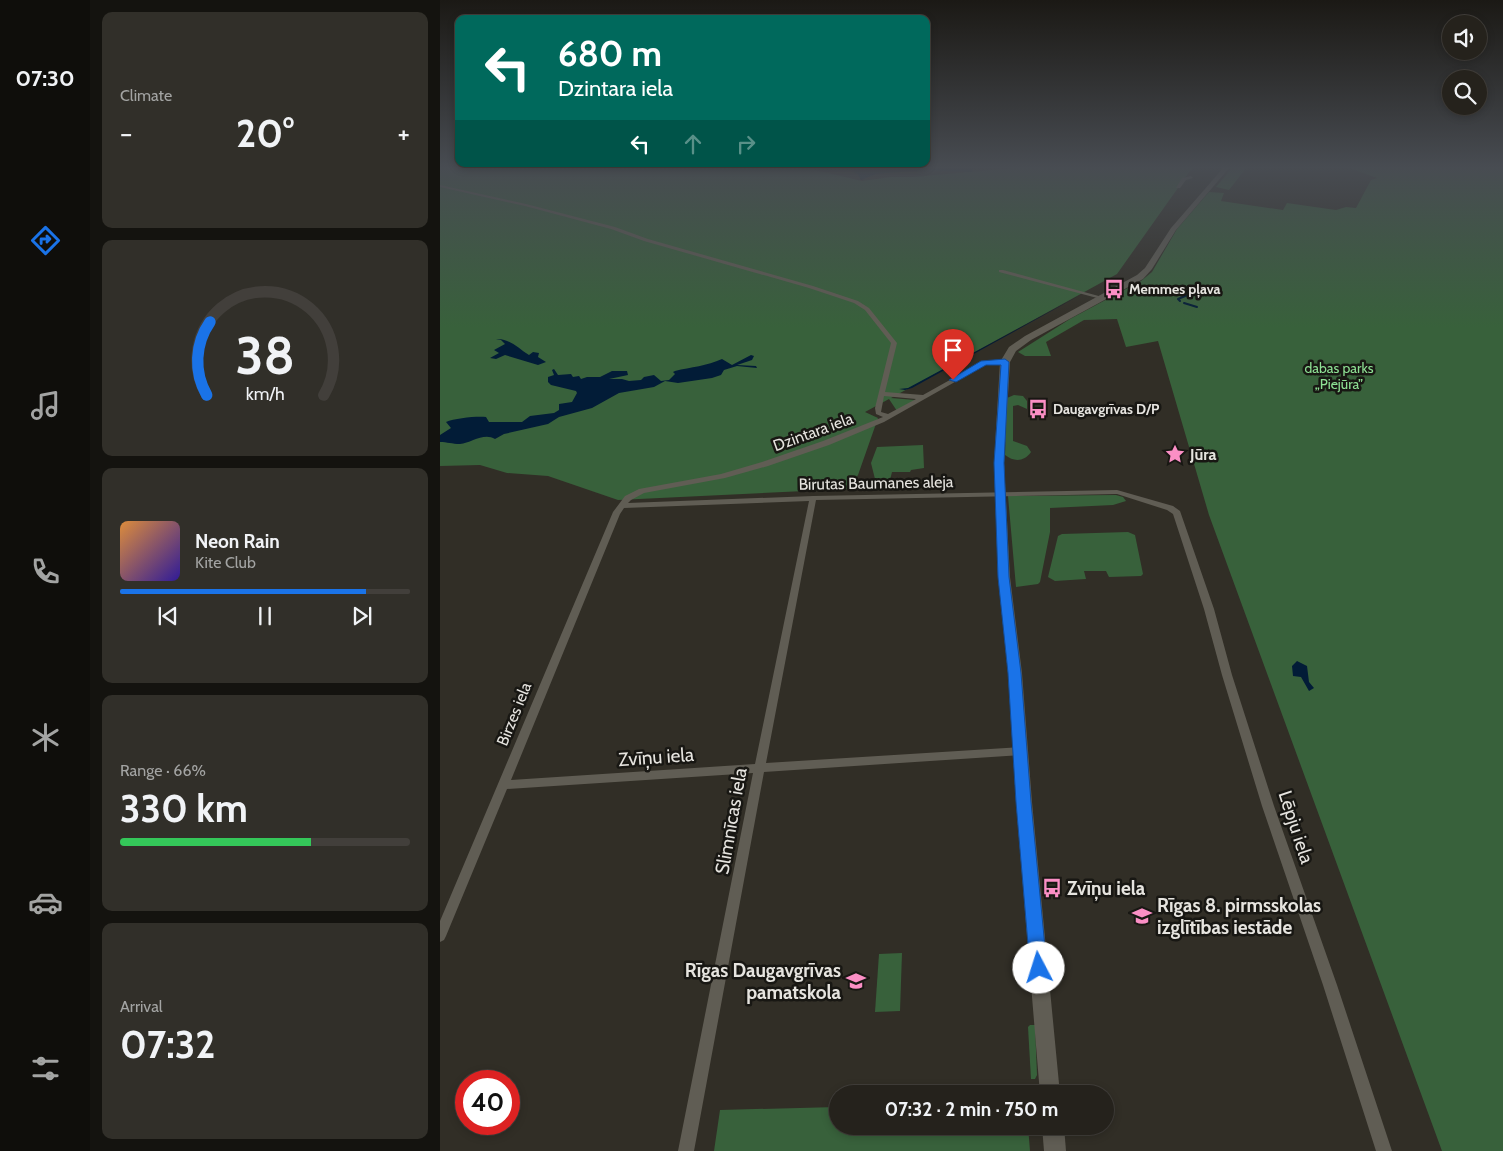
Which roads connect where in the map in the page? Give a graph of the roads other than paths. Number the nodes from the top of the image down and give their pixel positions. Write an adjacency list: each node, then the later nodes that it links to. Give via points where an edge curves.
1 (584, 221): 6 (street, via 856,302 867,310 894,343)
2 (1180, 221): 4 (street, via 1148,269)
3 (1002, 272): 4 (street)
4 (1103, 298): 5 (street, via 1028,338 1012,349)
5 (1005, 362): 7 (street, Dzintara iela, via 984,363); 9 (street)
6 (882, 394): 7 (street); 8 (street, via 878,413)
7 (922, 397): 8 (street, Dzintara iela)
8 (889, 417): 11 (street, Dzintara iela, via 765,464 722,476 642,491 628,498)
9 (1000, 494): 10 (street, Birutas Baumanes aleja); 12 (street, Birutas Baumanes aleja, via 1114,492 1170,508); 13 (street)
10 (813, 498): 11 (street, Birutas Baumanes aleja); 14 (street, Slimnīcas iela)
11 (622, 506): 15 (street, Birzes iela, via 564,634)
12 (1177, 513): 21 (street, Lēpju iela, via 1210,609 1268,806)
13 (1020, 751): 14 (street, Zvīņu iela); 17 (street)
14 (759, 768): 15 (street, Zvīņu iela); 19 (street, Slimnīcas iela)
15 (504, 785): 16 (street, Birzes iela)
16 (440, 936)
17 (1049, 1085)
18 (1054, 1135): 20 (street)
19 (686, 1151)
20 (1055, 1151)
21 (1384, 1151)

